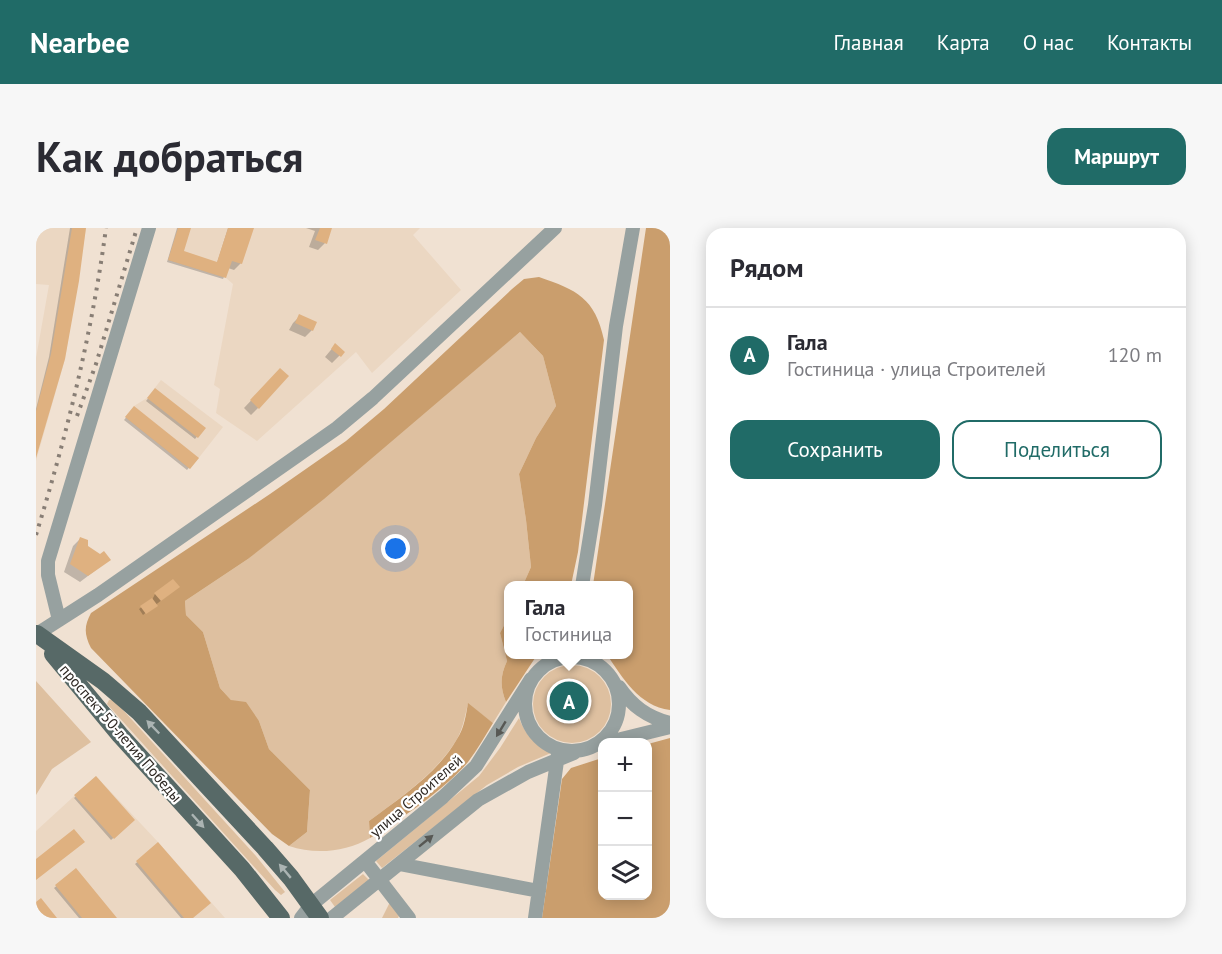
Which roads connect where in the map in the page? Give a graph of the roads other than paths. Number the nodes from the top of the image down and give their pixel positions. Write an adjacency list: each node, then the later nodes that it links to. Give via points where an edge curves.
1 (149, 228): 5 (street, via 48,561)
2 (633, 228): 4 (street)
3 (551, 230): 5 (street, via 337,428)
4 (583, 581)
5 (59, 620): 6 (street)
6 (37, 633): 23 (main road, проспект 50-летия Победы, one-way to 6, via 265,848 139,712); 24 (main road, проспект 50-летия Победы, one-way to 24, via 120,735 242,869)
7 (546, 659): 12 (street, улица Строителей)
8 (560, 659): 12 (street, via 549,662)
9 (587, 659): 11 (street)
10 (597, 659): 11 (street)
11 (602, 667): 13 (street)
12 (535, 675): 18 (street, via 526,692 525,710 530,727); 19 (street, улица Строителей, one-way to 19, via 476,766)
13 (615, 682): 14 (street, via 631,703); 15 (street, via 620,699 619,717)
14 (670, 725): 16 (street)
15 (607, 738)
16 (623, 738)
17 (598, 745): 18 (street)
18 (557, 755): 20 (street, one-way to 18, via 478,800); 22 (street)
19 (365, 861): 21 (street); 23 (street, улица Строителей)
20 (399, 864): 21 (street); 22 (street)
21 (379, 879): 25 (street); 26 (street)
22 (539, 891): 27 (street)
23 (310, 914)
24 (281, 918)
25 (332, 918)
26 (409, 918)
27 (535, 918)

